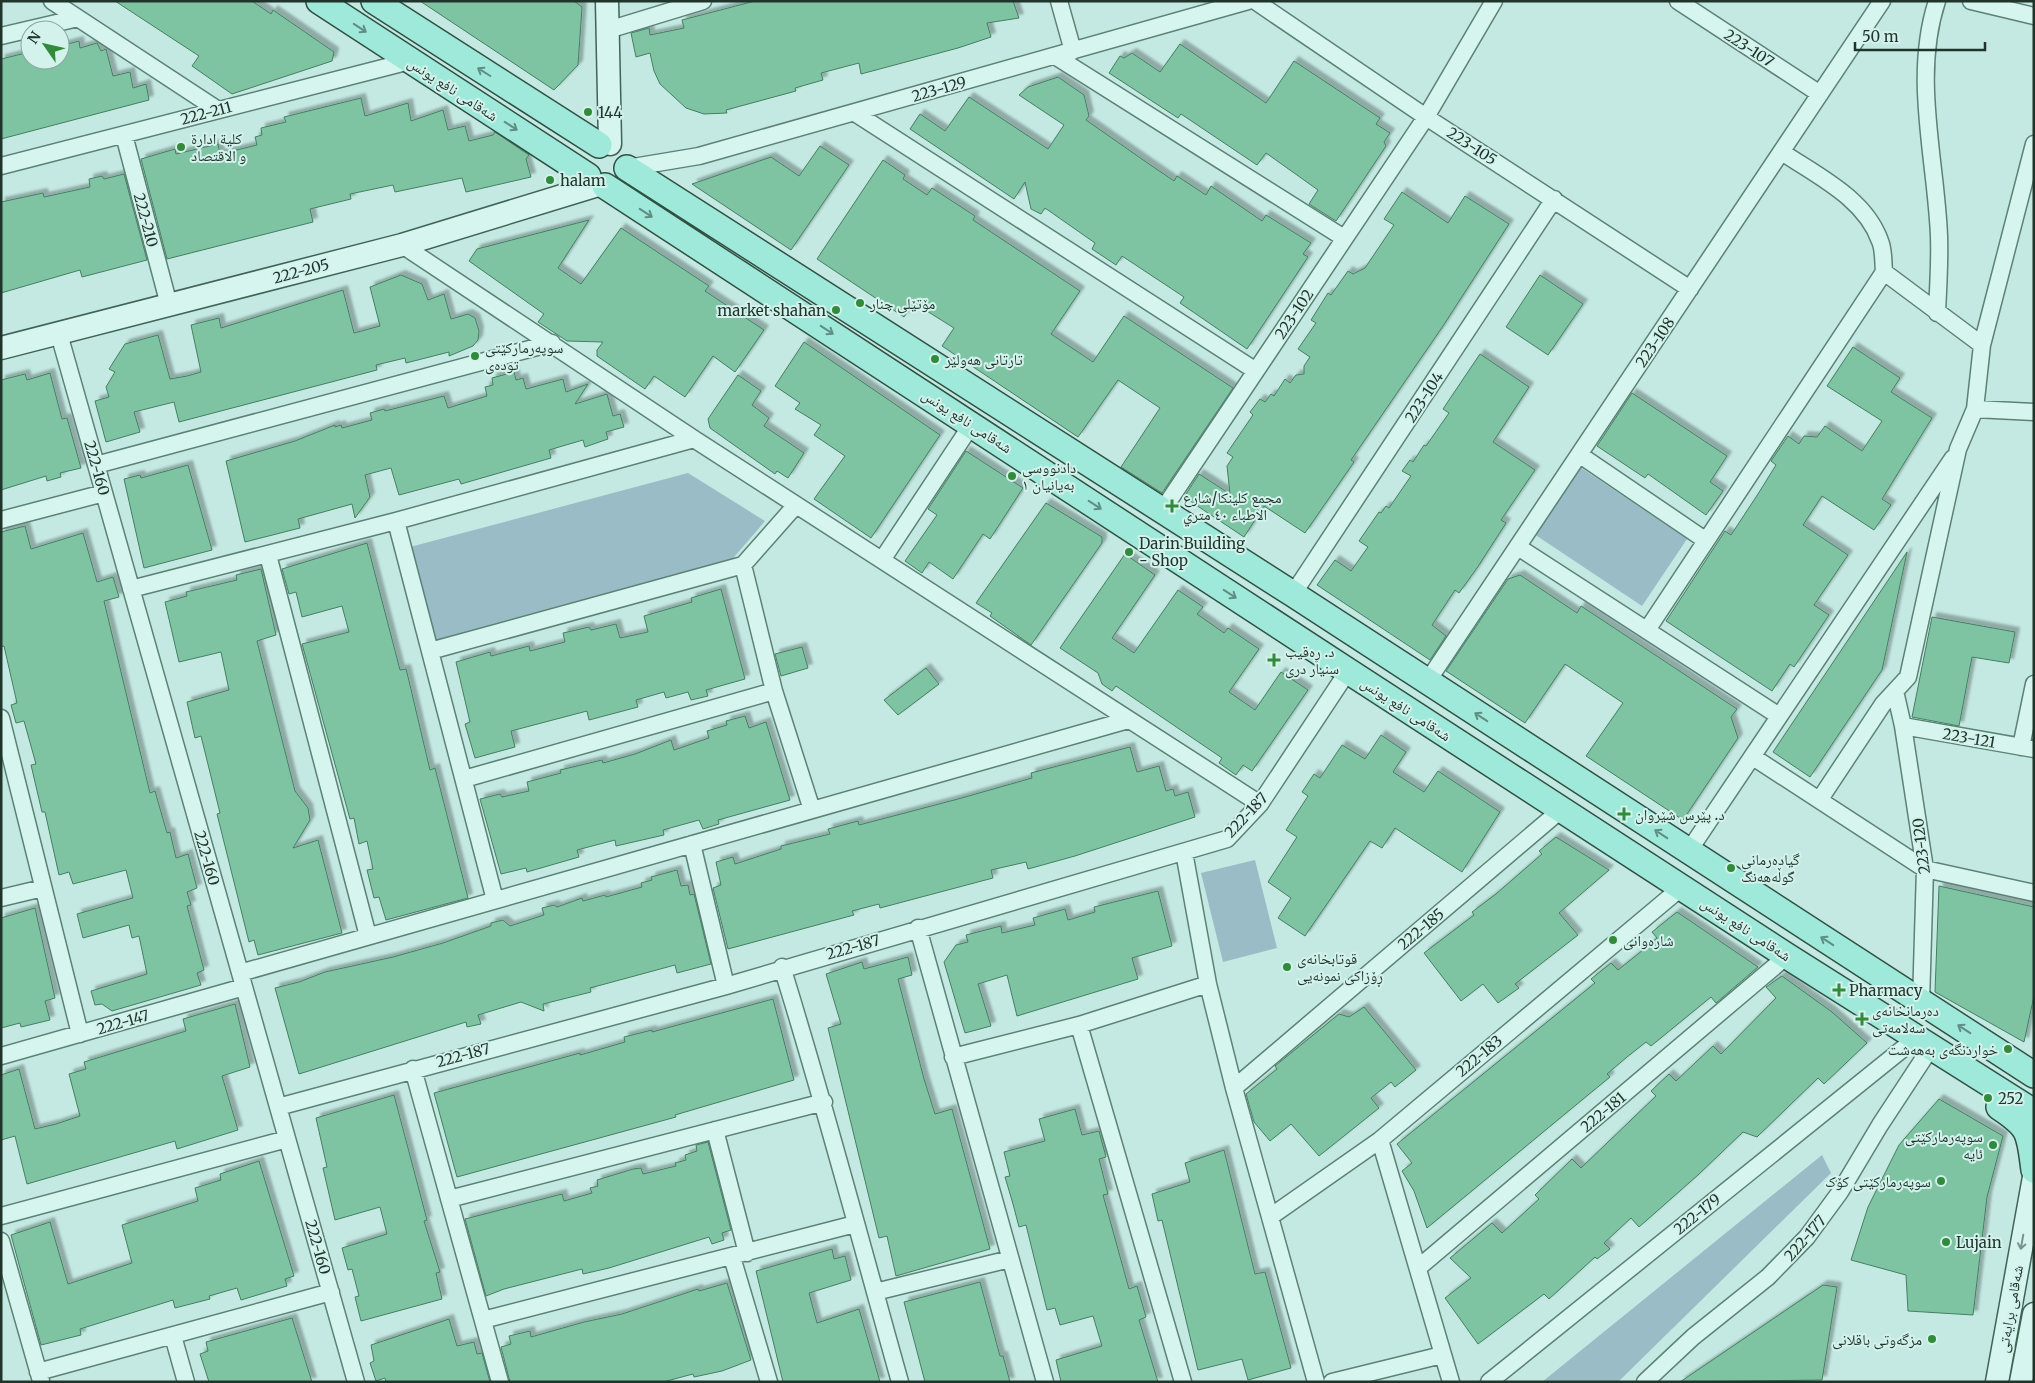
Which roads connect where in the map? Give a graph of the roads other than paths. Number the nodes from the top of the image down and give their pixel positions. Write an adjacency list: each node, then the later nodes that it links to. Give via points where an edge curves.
1 (52, 1): 16 (street)
2 (320, 1): 21 (main road, شەقامی نافع یونس, one-way to 21)
3 (374, 1): 27 (main road, شەقامی نافع یونس, one-way to 3)
4 (607, 1): 17 (street)
5 (703, 1): 17 (street)
6 (1059, 1): 19 (street)
7 (1248, 1): 14 (street, 223-129)
8 (1255, 1): 25 (street, 223-105)
9 (1494, 1): 25 (street, 223-102)
10 (1678, 1): 22 (street, 223-107)
11 (1882, 1): 22 (street, 223-108)
12 (1937, 1): 39 (street, via 1926,70 1939,237)
13 (1970, 1): 15 (street)
14 (1193, 9): 19 (street, 223-129)
15 (2034, 16)
16 (78, 18): 18 (street); 23 (street)
17 (608, 30): 27 (street)
18 (1, 36)
19 (1073, 51): 20 (street, 223-129)
20 (1055, 56): 24 (street, 223-129); 34 (street)
21 (410, 61): 23 (street, 222-211); 32 (main road, شەقامی نافع یونس, one-way to 32)
22 (1820, 94): 29 (street, 223-108)
23 (218, 110): 26 (street, 222-211)
24 (855, 113): 31 (street, 223-129, via 699,156); 44 (street)
25 (1426, 117): 33 (street, 223-105); 34 (street, 223-102)
26 (124, 135): 30 (street, 222-211); 38 (street, 222-210)
27 (605, 144): 31 (main road, شەقامی نافع یونس, via 621,150); 32 (main road, via 589,152 586,158 585,164)
28 (2034, 144): 42 (street)
29 (1782, 152): 36 (street, via 1842,191 1867,216 1881,242); 37 (street, 223-108)
30 (1, 166)
31 (627, 168): 32 (main road, via 622,179 612,185); 54 (main road, شەقامی نافع یونس)
32 (597, 182): 35 (street, 222-205); 47 (main road, شەقامی نافع یونس, one-way to 47)
33 (1554, 199): 37 (street, 223-105); 63 (street, 223-104)
34 (1344, 238): 44 (street, 223-102)
35 (402, 245): 38 (street, 222-205); 41 (street)
36 (1884, 272): 39 (street); 57 (street)
37 (1690, 289): 50 (street, 223-108)
38 (169, 305): 40 (street, 222-205)
39 (1937, 313): 42 (street)
40 (58, 334): 43 (street, 222-205); 51 (street, 222-160)
41 (552, 343): 48 (street); 51 (street)
42 (1982, 345): 45 (street)
43 (1, 348)
44 (1256, 371): 54 (street, 223-102)
45 (1975, 409): 46 (street); 49 (street)
46 (2034, 412)
47 (972, 424): 60 (street); 66 (main road, شەقامی نافع یونس, one-way to 66)
48 (694, 438): 53 (street); 56 (street)
49 (1958, 450): 70 (street, via 1908,677); 71 (street)
50 (1580, 455): 57 (street); 58 (street, 223-108)
51 (96, 465): 52 (street, 222-160)
52 (104, 493): 55 (street); 62 (street, 222-160)
53 (796, 504): 60 (street); 61 (street)
54 (1162, 511): 63 (main road, شەقامی نافع یونس)
55 (1, 520)
56 (396, 521): 59 (street); 65 (street)
57 (1705, 540): 64 (street)
58 (1518, 547): 64 (street); 67 (street, 223-108)
59 (268, 555): 62 (street); 94 (street)
60 (882, 560): 73 (street)
61 (743, 565): 65 (street); 69 (street)
62 (131, 589): 97 (street, 222-160)
63 (1293, 594): 67 (main road, شەقامی نافع یونس)
64 (1647, 630): 71 (street)
65 (430, 650): 79 (street)
66 (1348, 671): 78 (main road, شەقامی نافع یونس); 81 (street, 222-187)
67 (1428, 682): 75 (main road, شەقامی نافع یونس, one-way to 67)
68 (2034, 684): 76 (street)
69 (774, 691): 79 (street); 83 (street)
70 (1895, 691): 74 (street, 223-120); 80 (street)
71 (1779, 716): 77 (street)
72 (1, 718): 89 (street)
73 (1128, 720): 81 (street); 83 (street, 222-147)
74 (1903, 726): 76 (street, 223-121); 87 (street, 223-120)
75 (1515, 739): 78 (main road); 86 (main road, شەقامی نافع یونس, one-way to 75)
76 (2027, 748)
77 (1753, 757): 80 (street); 86 (street)
78 (1497, 767): 82 (main road, شەقامی نافع یونس)
79 (464, 779): 92 (street)
80 (1820, 799): 87 (street)
81 (1260, 804): 85 (street, 222-187, via 1227,839)
82 (1562, 809): 88 (main road, شەقامی نافع یونس); 109 (street, 222-185)
83 (812, 810): 84 (street, 222-147)
84 (692, 844): 92 (street, 222-147); 99 (street)
85 (1184, 852): 93 (street, 222-187); 98 (street)
86 (1688, 852): 101 (main road, شەقامی نافع یونس, one-way to 86)
87 (1925, 869): 90 (street); 101 (street, 223-120)
88 (1682, 887): 95 (main road, شەقامی نافع یونس); 115 (street, 222-183)
89 (43, 888): 91 (street); 103 (street)
90 (2034, 893)
91 (1, 898)
92 (496, 900): 94 (street, 222-147)
93 (918, 928): 96 (street, 222-187); 106 (street)
94 (368, 936): 97 (street, 222-147)
95 (1788, 956): 100 (main road, شەقامی نافع یونس); 125 (street, 222-181)
96 (782, 967): 99 (street, 222-187); 110 (street)
97 (242, 980): 103 (street, 222-147); 111 (street, 222-160)
98 (1208, 984): 102 (street); 109 (street)
99 (726, 986): 107 (street, 222-187)
100 (1857, 1000): 104 (main road, via 1870,1023); 112 (main road, شەقامی نافع یونس)
101 (1921, 1002): 108 (main road, شەقامی نافع یونس, one-way to 101)
102 (1078, 1024): 106 (street); 139 (street)
103 (80, 1034): 105 (street, 222-147)
104 (1915, 1053): 116 (main road, via 2021,1121 2029,1138); 143 (street, 222-179); 144 (street, 222-177, via 1880,1124 1840,1192 1807,1237 1768,1277 1693,1337)
105 (1, 1056)
106 (953, 1058): 124 (street)
107 (413, 1069): 111 (street, 222-187); 118 (street)
108 (2034, 1075)
109 (1234, 1088): 120 (street)
110 (824, 1102): 113 (street); 121 (street)
111 (278, 1107): 114 (street, 222-160)
112 (2034, 1112)
113 (715, 1130): 118 (street); 123 (street)
114 (287, 1139): 119 (street); 126 (street, 222-160)
115 (1380, 1140): 120 (street, 222-183); 125 (street)
116 (2034, 1170)
117 (2034, 1177): 145 (street, شەقامی برایەتی, one-way to 145)
118 (449, 1199): 129 (street)
119 (1, 1216)
120 (1270, 1217): 140 (street)
121 (855, 1224): 123 (street); 127 (street)
122 (1, 1241): 132 (street)
123 (740, 1255): 129 (street); 133 (street)
124 (1010, 1258): 127 (street); 138 (street)
125 (1418, 1268): 131 (street)
126 (331, 1292): 130 (street); 135 (street, 222-160)
127 (875, 1292): 137 (street)
128 (2034, 1314): 146 (street, شەقامی برایەتی)
129 (483, 1320): 136 (street)
130 (173, 1336): 132 (street); 134 (street)
131 (1442, 1355): 141 (street); 142 (street)
132 (40, 1377)
133 (767, 1381)
134 (186, 1382)
135 (356, 1382)
136 (500, 1382)
137 (900, 1382)
138 (1045, 1382)
139 (1183, 1382)
140 (1316, 1382)
141 (1332, 1382)
142 (1451, 1382)
143 (1489, 1382)
144 (1645, 1382)
145 (1997, 1382)
146 (2021, 1382)

